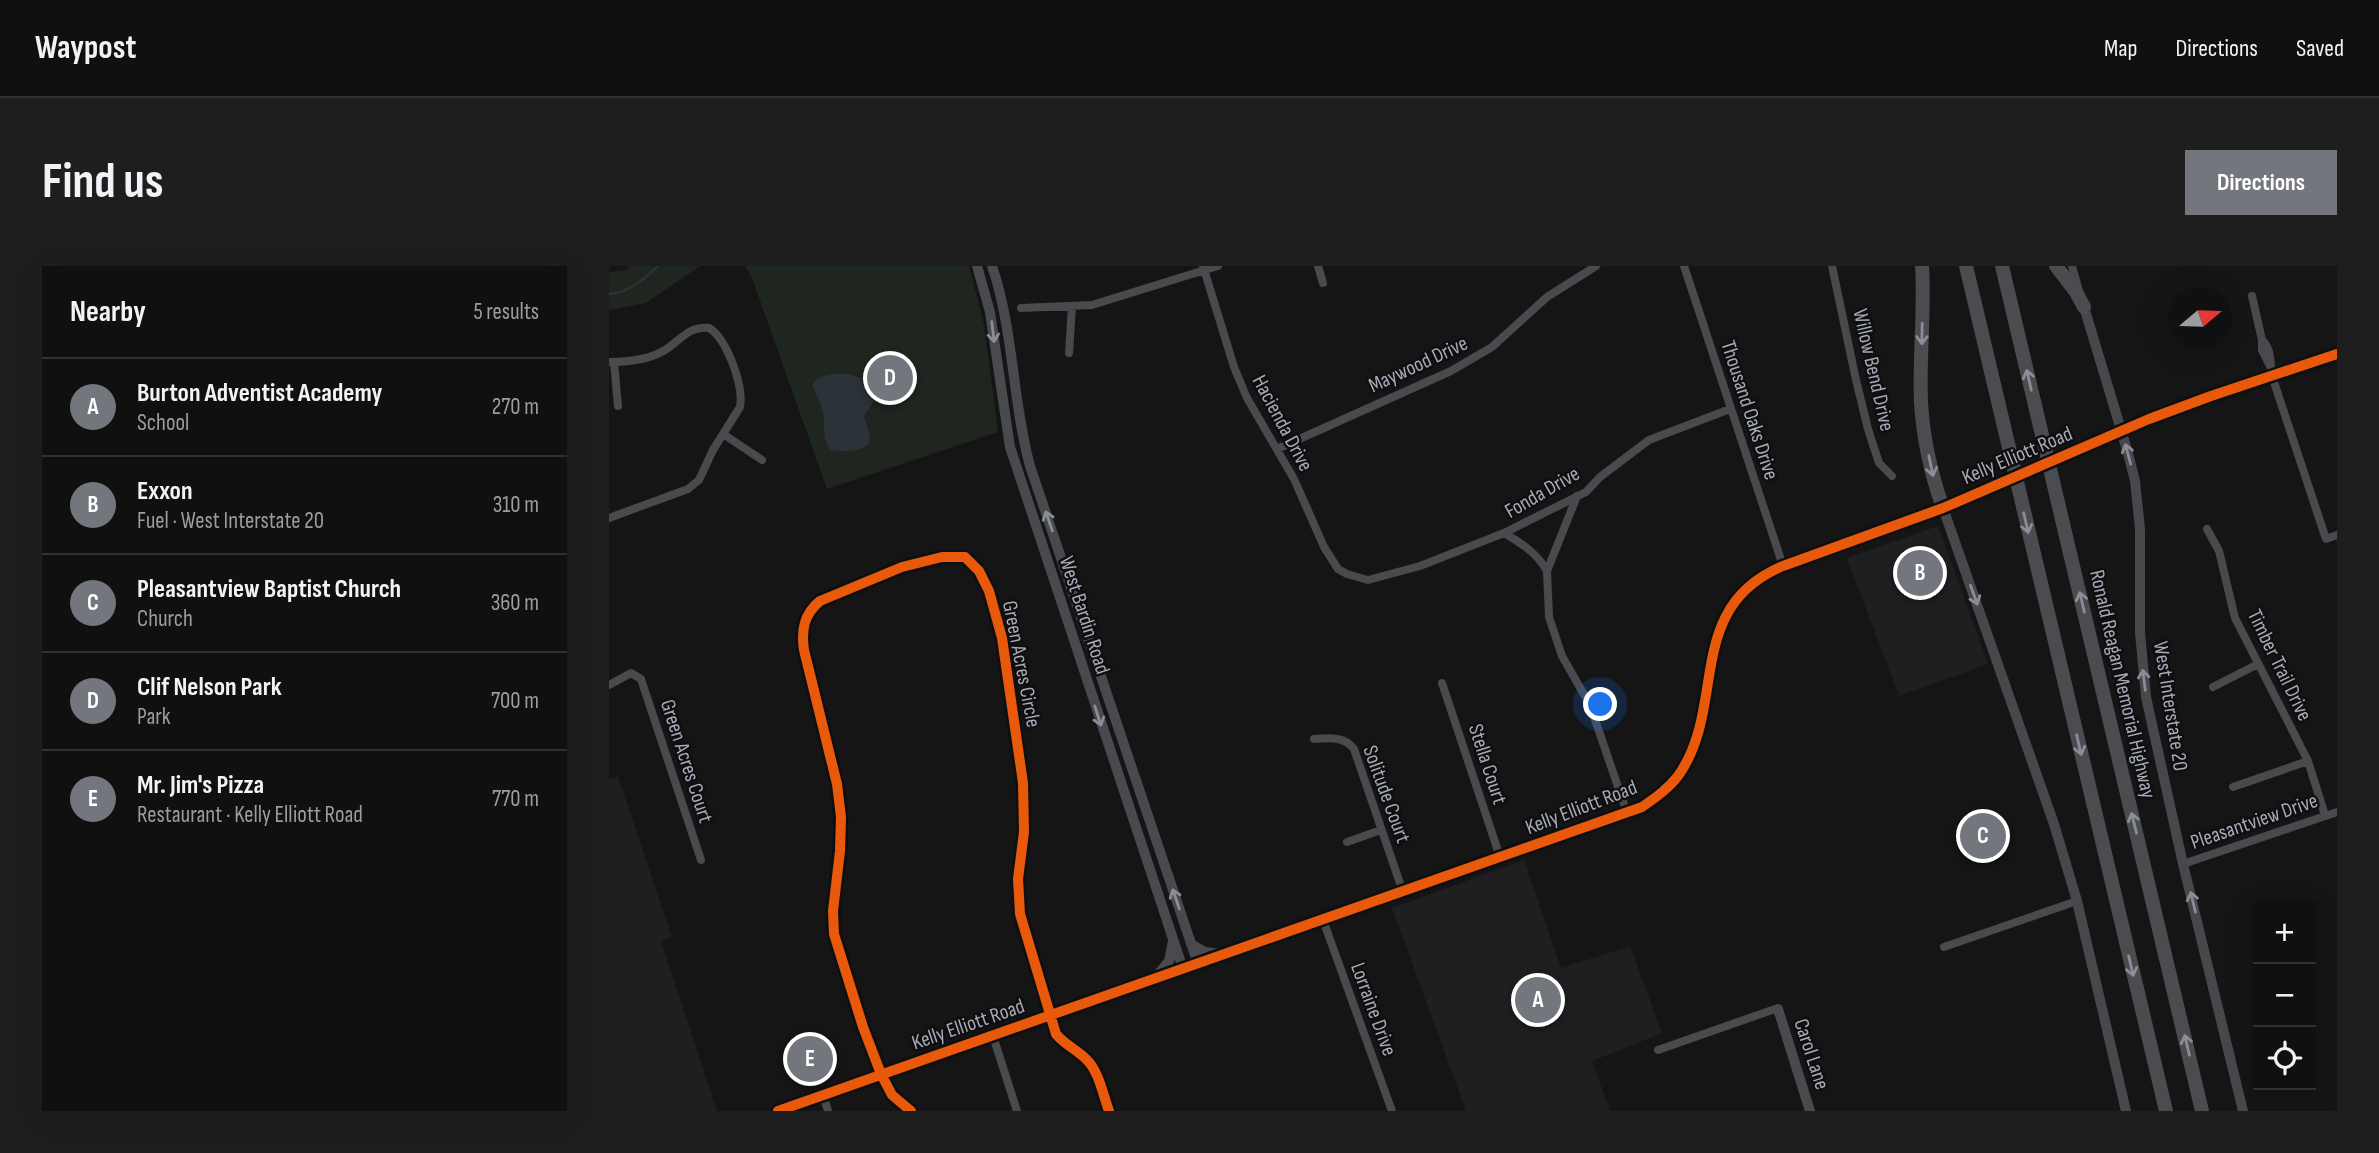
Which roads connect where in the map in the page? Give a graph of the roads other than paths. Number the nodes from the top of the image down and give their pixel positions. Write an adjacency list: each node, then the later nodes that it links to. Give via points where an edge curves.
1 (977, 266): 26 (street, West Bardin Road, one-way to 26, via 990,312)
2 (992, 266): 25 (street, West Bardin Road, via 1005,309)
3 (1218, 266): 13 (street)
4 (1318, 266): 14 (street)
5 (1596, 266): 29 (street, Maywood Drive, via 1547,297 1473,359)
6 (1684, 266): 24 (street, Thousand Oaks Drive)
7 (1832, 266): 31 (street, Willow Bend Drive, via 1868,429 1879,464)
8 (1922, 266): 33 (highway, one-way to 33, via 1923,423)
9 (1966, 266): 80 (highway, one-way to 80)
10 (2002, 266): 81 (highway, Ronald Reagan Memorial Highway, one-way to 10)
11 (2056, 266): 17 (highway)
12 (2072, 266): 17 (street, West Interstate 20)
13 (1204, 268): 16 (street, via 1111,301); 29 (street, Hacienda Drive, via 1234,367)
14 (1323, 283)
15 (2252, 296): 22 (street)
16 (1072, 306): 18 (street); 19 (street)
17 (2084, 307): 27 (main road, West Interstate 20)
18 (1021, 308)
19 (1069, 352)
20 (2337, 354): 22 (street, Kelly Elliott Road)
21 (611, 362): 23 (street); 28 (street, via 664,351 691,330 711,324 723,341 742,400)
22 (2271, 371): 27 (street, Kelly Elliott Road); 37 (street, via 2326,539)
23 (618, 406)
24 (1730, 409): 32 (street, Fonda Drive, via 1649,440); 38 (street, Thousand Oaks Drive)
25 (1018, 414): 26 (street); 60 (street, West Bardin Road, one-way to 25, via 1030,466)
26 (1004, 415): 59 (street, West Bardin Road, one-way to 59, via 1021,484)
27 (2121, 431): 33 (street, Kelly Elliott Road, bridge); 55 (main road, West Interstate 20, one-way to 27, via 2146,697 2140,633 2139,507)
28 (723, 433): 30 (street); 34 (street, via 699,480 688,489)
29 (1277, 449): 40 (street, Hacienda Drive, via 1324,547 1338,569)
30 (762, 460)
31 (1892, 476)
32 (1577, 496): 36 (street, Fonda Drive); 39 (street)
33 (1943, 508): 38 (street, Kelly Elliott Road); 57 (main road, one-way to 57)
34 (609, 518)
35 (2207, 529): 41 (street, Timber Trail Drive, via 2219,551 2235,618)
36 (1504, 533): 39 (street, via 1526,547); 40 (street, Fonda Drive, via 1381,578)
37 (2337, 535)
38 (1783, 566): 49 (street, Kelly Elliott Road, via 1753,583 1728,612 1684,767 1660,795)
39 (1547, 571): 49 (street, via 1554,637 1590,705)
40 (1359, 578)
41 (2258, 664): 44 (street); 46 (street, Timber Trail Drive)
42 (1443, 682): 53 (street, Stella Court)
43 (609, 685): 54 (street, Green Acres Court, via 637,674)
44 (2213, 687)
45 (1314, 739): 51 (street, Solitude Court, via 1351,744)
46 (2308, 761): 47 (street); 50 (street, Timber Trail Drive)
47 (2233, 788)
48 (2337, 812): 50 (street, Pleasantview Drive)
49 (1627, 813): 53 (street, Kelly Elliott Road)
50 (2325, 816): 55 (street, Pleasantview Drive)
51 (1381, 830): 52 (street); 56 (street, Solitude Court)
52 (1347, 842)
53 (1500, 857): 56 (street, Kelly Elliott Road)
54 (701, 860)
55 (2183, 864): 82 (main road, West Interstate 20, one-way to 55)
56 (1403, 892): 58 (street, Kelly Elliott Road)
57 (2077, 901): 61 (street); 79 (main road)
58 (1323, 920): 62 (street, Kelly Elliott Road); 77 (street, Lorraine Drive)
59 (1173, 941): 64 (street, West Bardin Road); 65 (street, via 1169,961)
60 (1191, 944): 62 (street, via 1205,953); 63 (street, West Bardin Road)
61 (1944, 947)
62 (1225, 954): 63 (street, Kelly Elliott Road)
63 (1198, 964): 64 (street, Kelly Elliott Road)
64 (1183, 969): 65 (street, Kelly Elliott Road)
65 (1152, 981): 67 (street, Kelly Elliott Road)
66 (1776, 1009): 69 (street); 78 (street, Carol Lane)
67 (1049, 1016): 68 (street, Kelly Elliott Road); 70 (street, Green Acres Circle, via 1020,914 1023,783 1002,638 989,591 965,557 942,557 902,567 820,601 803,629 841,817 834,934); 76 (street, Green Acres Circle, via 1064,1044 1092,1066)
68 (993, 1035): 70 (street, Kelly Elliott Road); 75 (street)
69 (1658, 1050)
70 (881, 1074): 71 (street, Kelly Elliott Road); 74 (street, via 892,1095)
71 (823, 1095): 72 (street, Kelly Elliott Road); 73 (street)
72 (778, 1111)
73 (828, 1111)
74 (911, 1111)
75 (1017, 1111)
76 (1109, 1111)
77 (1392, 1111)
78 (1810, 1111)
79 (2126, 1111)
80 (2166, 1111)
81 (2202, 1111)
82 (2243, 1111)

